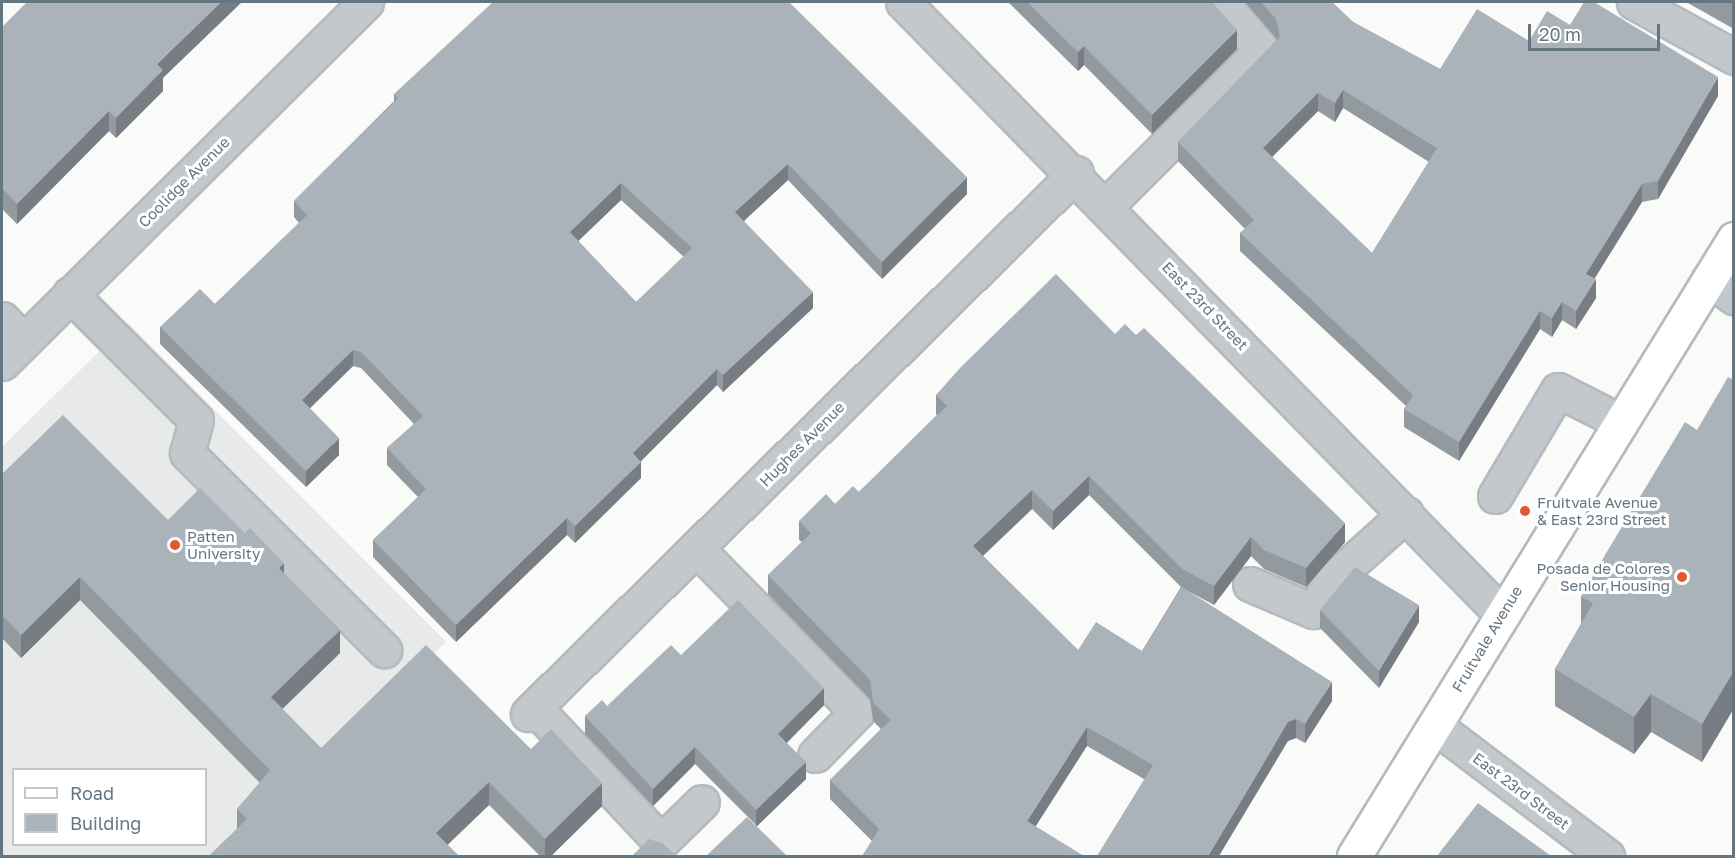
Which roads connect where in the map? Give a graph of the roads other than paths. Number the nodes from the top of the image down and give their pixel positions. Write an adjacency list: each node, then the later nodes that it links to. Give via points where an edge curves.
1 (366, 2): 10 (street, Coolidge Avenue)
2 (903, 2): 6 (street, East 23rd Street)
3 (1634, 2): 5 (street)
4 (1228, 10): 7 (street, via 1262,50)
5 (1734, 57)
6 (1076, 173): 7 (street, East 23rd Street); 15 (street, Hughes Avenue)
7 (1107, 205): 14 (street, East 23rd Street)
8 (1734, 239): 9 (main road, Fruitvale Avenue)
9 (1721, 288): 12 (main road, Fruitvale Avenue)
10 (70, 294): 11 (street, Coolidge Avenue); 18 (street, via 196,420 187,453)
11 (9, 341)
12 (1621, 422): 13 (street, via 1558,390); 17 (main road, Fruitvale Avenue)
13 (1495, 496)
14 (1406, 514): 16 (street, via 1333,579 1313,611); 17 (street, East 23rd Street)
15 (696, 548): 20 (street, via 857,712); 21 (street, Hughes Avenue, via 531,711 661,842)
16 (1250, 584)
17 (1502, 614): 19 (main road, Fruitvale Avenue)
18 (384, 650)
19 (1435, 726): 22 (main road, Fruitvale Avenue); 23 (street, East 23rd Street)
20 (815, 755)
21 (702, 802)
22 (1354, 856)
23 (1607, 856)

